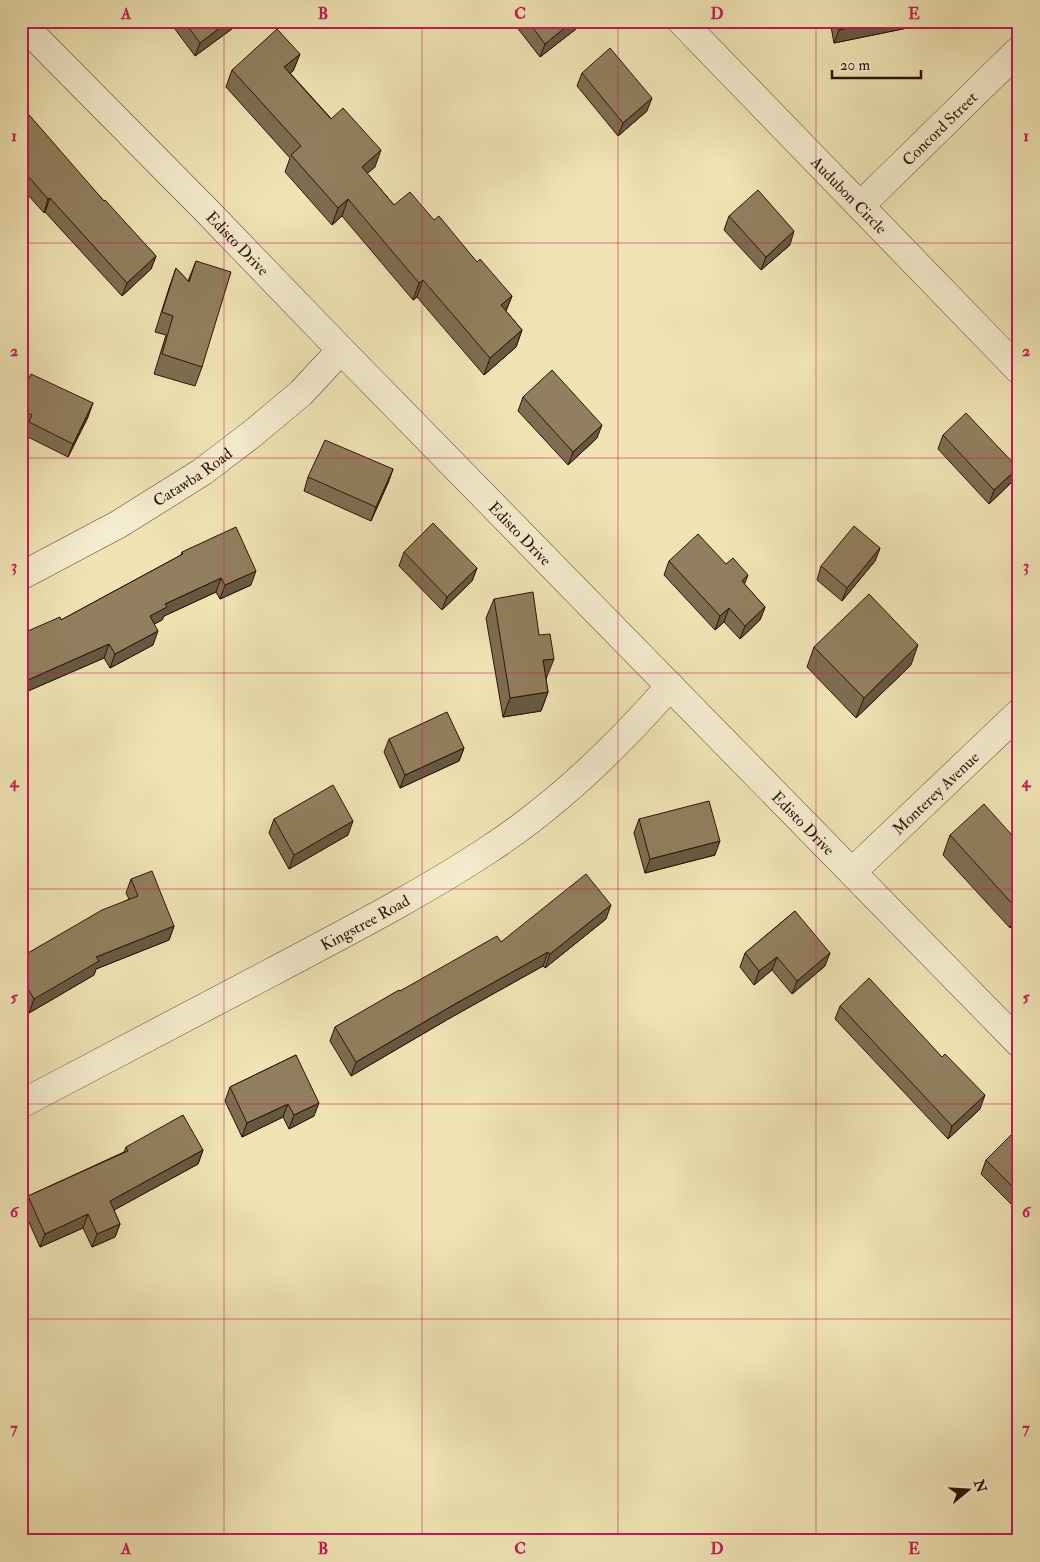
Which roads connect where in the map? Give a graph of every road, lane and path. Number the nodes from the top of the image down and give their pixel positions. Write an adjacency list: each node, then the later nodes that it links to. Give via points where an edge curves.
1 (681, 21): 4 (street, Audubon Circle)
2 (21, 23): 5 (street, Edisto Drive)
3 (1019, 50): 4 (street, Concord Street)
4 (860, 206): 6 (street, Audubon Circle)
5 (341, 350): 7 (street, Catawba Road, via 301,393 202,472 120,524); 8 (street, Edisto Drive)
6 (1019, 370)
7 (21, 576)
8 (670, 686): 10 (street, Edisto Drive); 12 (street, Kingstree Road, via 632,730 587,772 488,850 436,883 317,948)
9 (1019, 712): 10 (street, Monterey Avenue)
10 (852, 872): 11 (street, Edisto Drive)
11 (1019, 1043)
12 (21, 1104)

